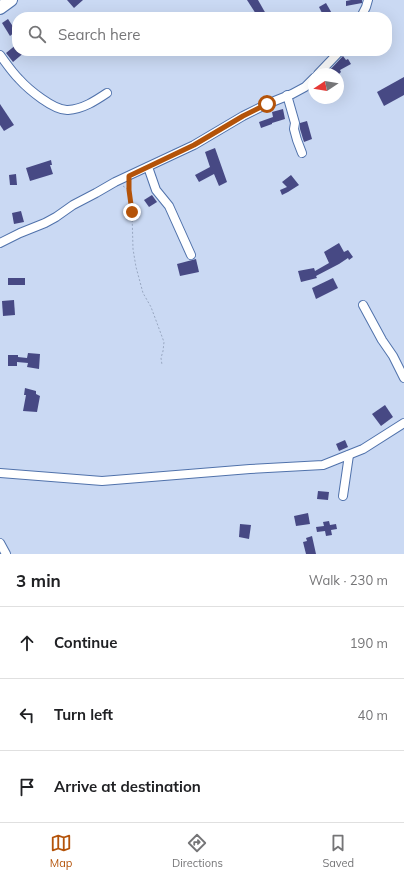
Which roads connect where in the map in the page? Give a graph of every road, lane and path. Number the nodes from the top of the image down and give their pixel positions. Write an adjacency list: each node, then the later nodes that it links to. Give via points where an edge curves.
1 (11, 0): 3 (highway)
2 (368, 0): 4 (street)
3 (0, 8)
4 (364, 12)
5 (0, 55): 9 (street, via 19,79 40,98 56,107 66,110 79,108)
6 (335, 56): 7 (street)
7 (324, 68)
8 (308, 84): 10 (street)
9 (107, 93)
10 (287, 96): 11 (street); 12 (street, via 243,116 194,145)
11 (302, 153)
12 (148, 167): 13 (street); 15 (street, via 156,190 169,206)
13 (129, 176): 14 (street, via 73,205 45,223); 17 (path, via 136,267 143,293 164,342)
14 (0, 243)
15 (191, 255)
16 (363, 305): 18 (street)
17 (162, 365)
18 (404, 378)
19 (404, 422): 20 (street, via 363,449)
20 (349, 455): 21 (street, via 323,465 102,481); 22 (street)
21 (0, 473)
22 (343, 496)
23 (0, 543): 24 (street)
24 (6, 554)

